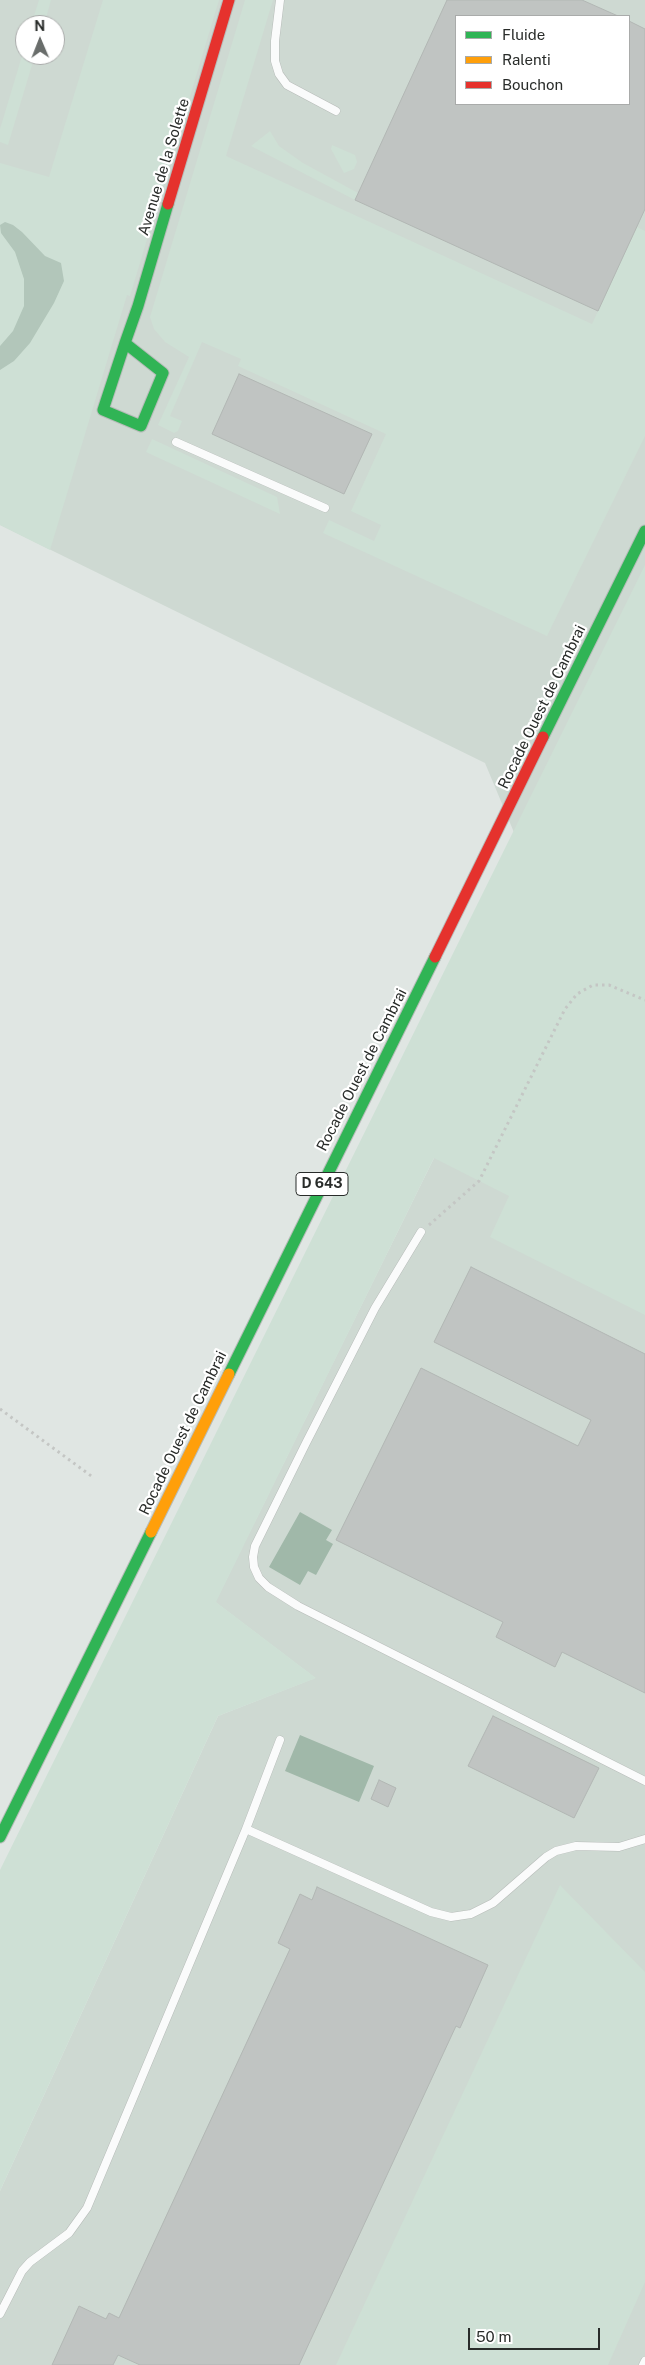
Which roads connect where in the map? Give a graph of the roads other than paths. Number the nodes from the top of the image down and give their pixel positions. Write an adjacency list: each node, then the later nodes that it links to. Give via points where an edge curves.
1 (229, 0): 4 (main road, Avenue de la Solette)
2 (280, 0): 3 (lane, via 275,41 279,74 287,85)
3 (336, 111)
4 (125, 343): 4 (main road, Avenue de la Solette, via 103,410 141,426 164,373)
5 (176, 442): 6 (lane)
6 (325, 508)
7 (645, 531): 12 (main road, Rocade Ouest de Cambrai / D 643)
8 (421, 1232): 10 (lane, via 375,1308 255,1546 254,1567 268,1587 298,1606)
9 (280, 1740): 11 (lane)
10 (645, 1781)
11 (246, 1829): 13 (lane, via 431,1912 450,1917 471,1914 493,1903 546,1856 556,1851 576,1846 619,1847); 14 (lane, via 86,2208 69,2233 22,2271)
12 (0, 1837)
13 (645, 1839)
14 (0, 2314)
15 (645, 2361): 16 (lane)
16 (643, 2365)

